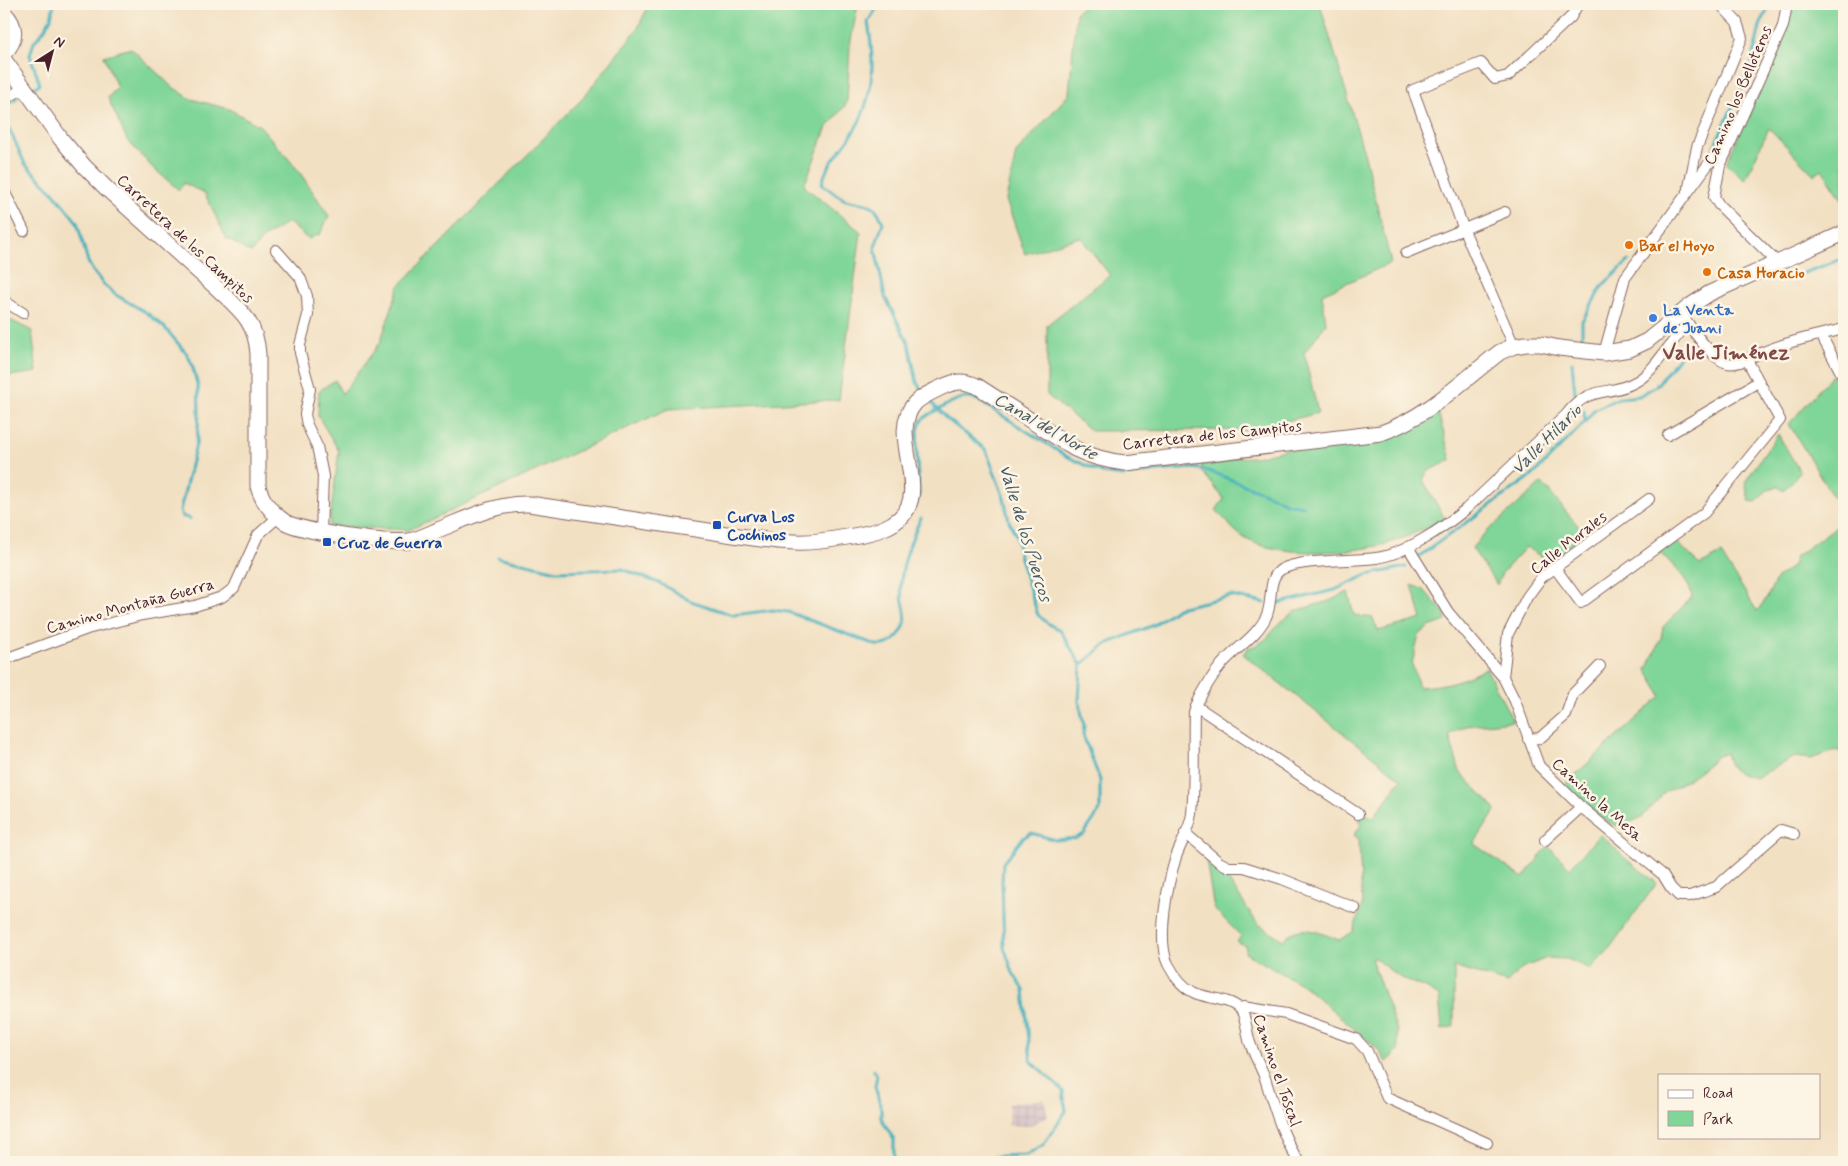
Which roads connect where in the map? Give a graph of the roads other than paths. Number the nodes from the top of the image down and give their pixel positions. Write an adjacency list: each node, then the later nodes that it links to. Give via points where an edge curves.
1 (1578, 4): 13 (street, via 1571,17 1508,76 1495,79 1481,63 1413,90)
2 (1720, 4): 10 (street, via 1737,22 1742,38 1697,147)
3 (1787, 4): 9 (street, Camino los Belloteros, via 1783,26)
4 (4, 13): 5 (main road, via 10,18 14,30 12,42)
5 (4, 53)
6 (4, 60): 7 (main road, Carretera de los Campitos)
7 (25, 88): 8 (street); 31 (main road, Carretera de los Campitos, via 84,166 226,297 252,327 258,354 258,486 265,503)
8 (4, 99)
9 (1730, 145): 10 (street, via 1715,155); 18 (street, Camino los Belloteros, via 1720,166 1714,197 1716,202)
10 (1688, 190): 25 (street, via 1625,278)
11 (4, 191): 14 (street)
12 (1505, 212): 13 (street)
13 (1464, 230): 17 (street); 24 (street)
14 (24, 231)
15 (1844, 233): 18 (main road, Carretera de los Campitos)
16 (276, 250): 32 (street, via 300,278 307,296 308,315 300,352 310,389 305,414 317,446 323,476)
17 (1406, 254)
18 (1777, 262): 21 (main road, Carretera de los Campitos, via 1710,293)
19 (4, 301): 20 (street)
20 (23, 313)
21 (1684, 318): 25 (main road, Carretera de los Campitos, via 1630,349); 26 (street, via 1720,360 1728,363); 33 (street, Camino el Toscal, via 1675,337 1643,377 1620,388 1587,395 1578,401 1566,416 1455,518)
22 (1844, 329): 23 (street)
23 (1821, 334): 26 (street, via 1786,342); 27 (street)
24 (1514, 346): 25 (main road, Carretera de los Campitos, via 1541,344); 32 (main road, Carretera de los Campitos, via 1500,352 1420,415 1381,433 1125,463 1091,457 977,386 962,381 951,382 919,400 909,412 906,446 913,486 908,507 901,516 890,525 864,534 826,540 780,542 529,504 488,510 411,540 396,542)
25 (1604, 353)
26 (1747, 360): 28 (street)
27 (1844, 378)
28 (1758, 382): 29 (street); 34 (street, via 1780,420 1704,513 1581,603)
29 (1668, 435)
30 (1649, 499): 34 (street, Calle Morales)
31 (278, 517): 32 (main road, Carretera de los Campitos, via 292,525); 35 (street, Camino Montaña Guerra, via 258,535 234,588 222,597 195,606 142,614 87,629)
32 (321, 532)
33 (1408, 547): 37 (street, Camino la Mesa, via 1448,612); 38 (street, Camino el Toscal, via 1379,558 1303,564 1280,571 1272,581 1270,610 1262,625 1222,664)
34 (1555, 568): 37 (street, Calle Morales, via 1541,578 1527,597 1508,634)
35 (8, 658)
36 (1600, 666): 39 (street, via 1573,694 1566,715 1540,738)
37 (1503, 676): 39 (street, Camino la Mesa)
38 (1196, 706): 41 (street); 42 (street, Camino el Toscal, via 1192,815)
39 (1528, 739): 40 (street, Camino la Mesa, via 1539,766)
40 (1580, 807): 43 (street, Camino la Mesa, via 1663,875 1679,896 1690,896 1716,887 1781,830); 44 (street)
41 (1358, 814)
42 (1185, 833): 45 (street, via 1229,867 1244,867 1282,879); 46 (street, Camino el Toscal, via 1168,888 1165,959 1186,988)
43 (1794, 834)
44 (1545, 840)
45 (1354, 908)
46 (1239, 1008): 47 (street, via 1286,1014 1356,1039 1367,1052 1387,1098); 48 (street, Camino el Toscal, via 1274,1111)
47 (1487, 1143)
48 (1299, 1162)

